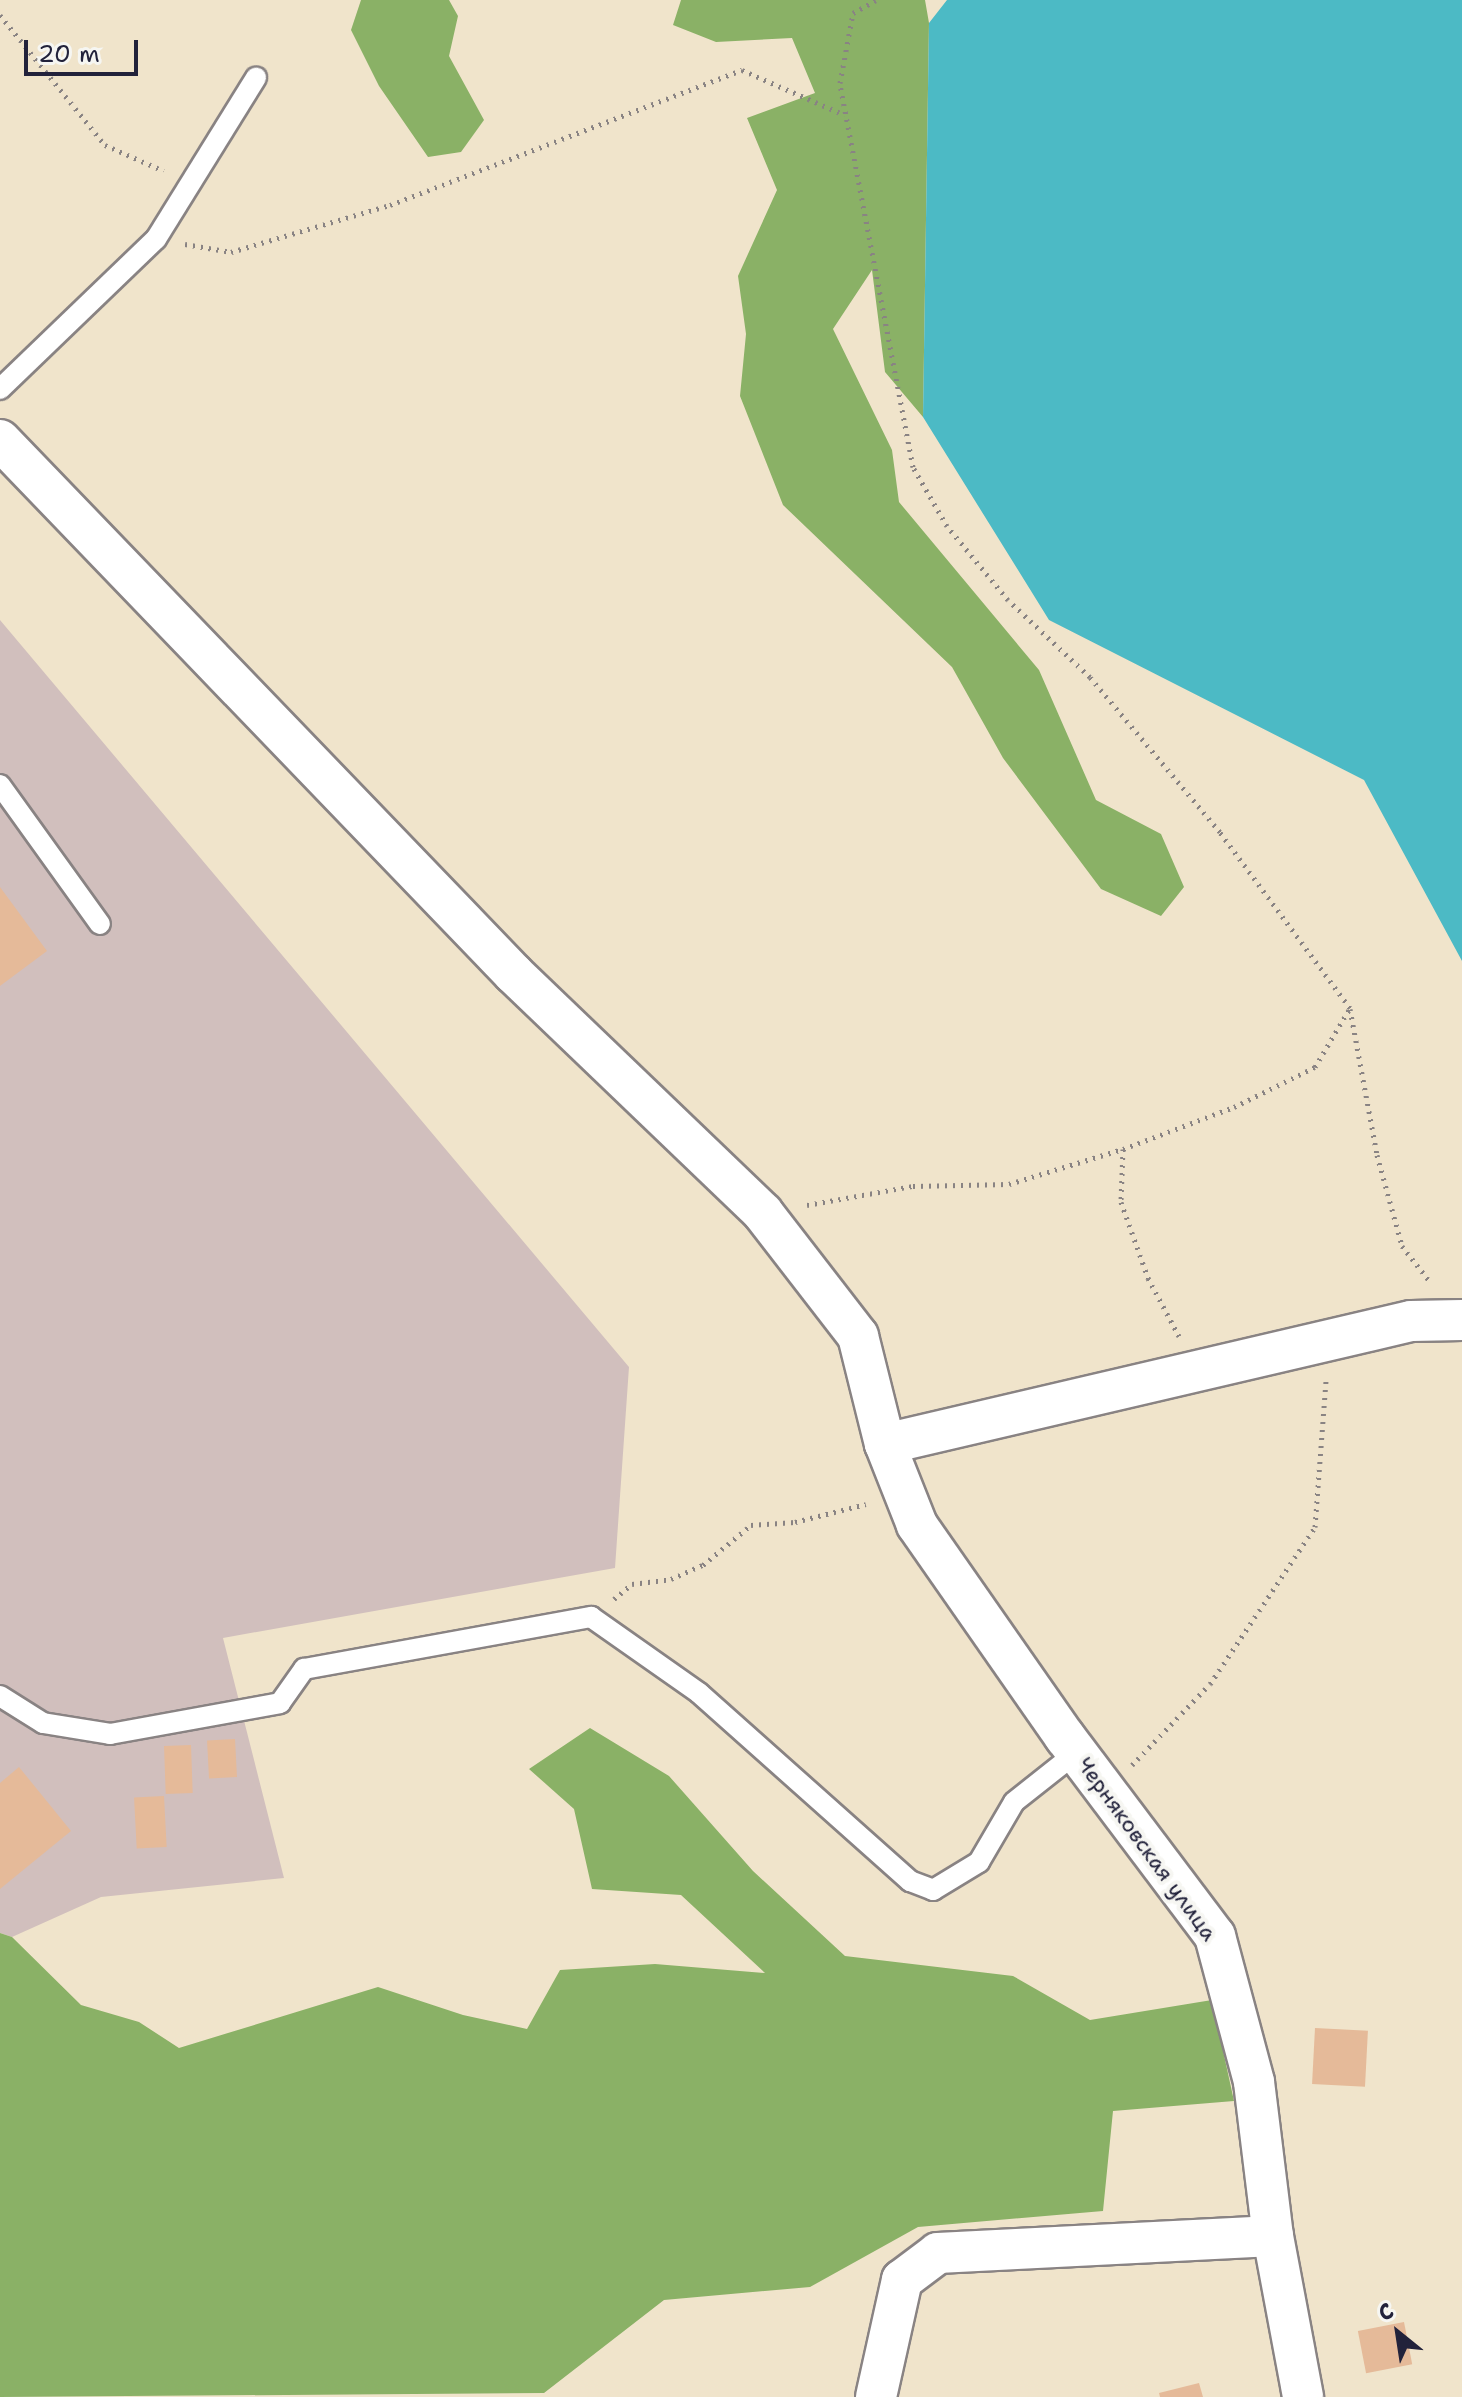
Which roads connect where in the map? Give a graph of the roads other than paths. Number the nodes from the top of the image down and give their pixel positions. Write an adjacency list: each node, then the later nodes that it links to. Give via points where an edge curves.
1 (256, 78): 2 (lane, via 156,239)
2 (0, 389)
3 (0, 440): 7 (street, Черняковская улица, via 514,974 763,1213 858,1336)
4 (0, 785): 5 (lane)
5 (100, 924)
6 (1462, 1320): 7 (street, via 1411,1321)
7 (885, 1444): 9 (street, Черняковская улица, via 917,1525)
8 (0, 1696): 9 (lane, via 43,1723 110,1734 280,1703 304,1669 591,1617 699,1693 910,1881 933,1890 979,1862 1014,1802)
9 (1077, 1752): 10 (street, Черняковская улица, via 1215,1936 1254,2082)
10 (1273, 2236): 11 (street, via 938,2253 902,2280); 12 (street, Черняковская улица)
11 (876, 2397)
12 (1303, 2397)

